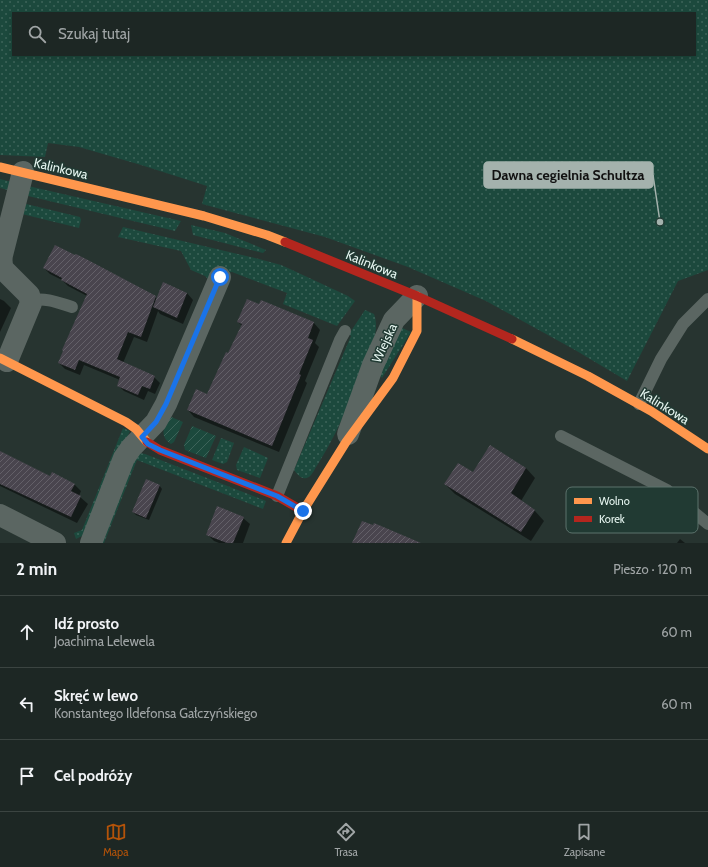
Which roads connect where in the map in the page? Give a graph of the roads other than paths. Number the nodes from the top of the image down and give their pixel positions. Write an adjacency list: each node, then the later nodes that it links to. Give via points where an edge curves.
1 (0, 167): 2 (street, Kalinkowa)
2 (23, 172): 4 (street, Kalinkowa, via 204,216 267,235); 6 (street, via 1,261 4,270)
3 (220, 277): 12 (street, via 166,404 156,422)
4 (417, 296): 10 (street, Kalinkowa, via 504,335); 13 (street, Wiejska, via 394,320 373,366)
5 (708, 299): 10 (lane, via 683,324 661,359)
6 (31, 300): 7 (lane, via 53,300); 9 (street, via 30,307)
7 (72, 307)
8 (345, 331): 16 (lane)
9 (3, 360): 12 (street, via 126,422)
10 (639, 404): 14 (street, Kalinkowa)
11 (561, 436): 15 (lane)
12 (142, 437): 16 (street, via 148,444 160,450); 22 (street, via 124,458)
13 (346, 442): 17 (street, Wiejska)
14 (708, 449)
15 (661, 487)
16 (277, 496): 17 (street)
17 (303, 511): 23 (street, Wiejska)
18 (0, 515): 21 (street)
19 (698, 516): 20 (lane)
20 (708, 524)
21 (55, 543)
22 (91, 543)
23 (286, 543)

